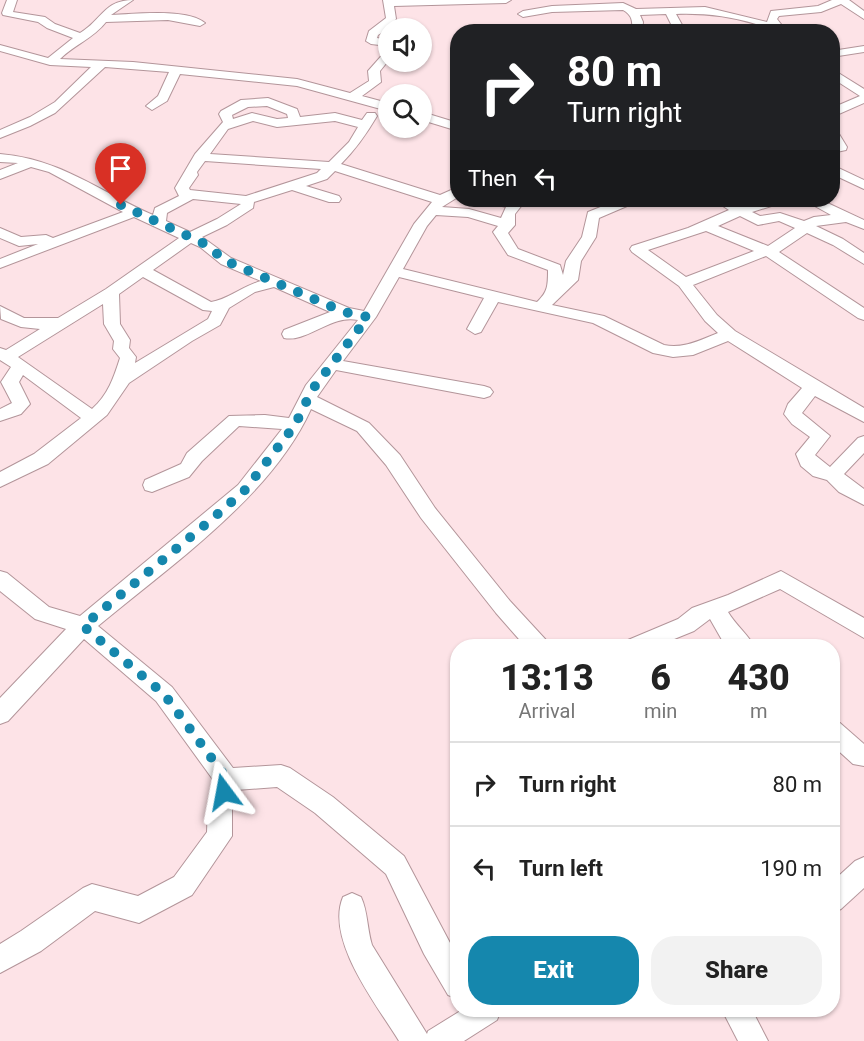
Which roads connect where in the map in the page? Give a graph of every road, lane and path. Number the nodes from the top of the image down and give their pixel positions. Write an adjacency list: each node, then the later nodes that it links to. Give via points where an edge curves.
1 (12, 0): 19 (street, via 8,13 41,19)
2 (128, 0): 12 (street, via 110,10)
3 (506, 0): 7 (street)
4 (514, 0): 8 (street, via 525,18 552,9)
5 (615, 0): 8 (street)
6 (843, 0): 10 (street); 17 (street, via 821,9 775,13 771,20)
7 (389, 2): 11 (street)
8 (630, 10): 9 (street); 14 (street)
9 (669, 10): 15 (street); 16 (street, via 715,12)
10 (864, 16)
11 (391, 18)
12 (104, 19): 13 (street, via 170,18); 19 (street)
13 (200, 22)
14 (638, 24)
15 (677, 24)
16 (763, 24)
17 (777, 24)
18 (378, 30): 20 (street, via 371,41)
19 (80, 37): 24 (street)
20 (378, 42)
21 (0, 48): 24 (street)
22 (864, 49): 23 (street)
23 (840, 53)
24 (50, 62): 25 (street)
25 (103, 64): 27 (street); 39 (street, via 57,106)
26 (378, 66): 30 (street, via 374,71 375,82)
27 (176, 70): 30 (street, via 297,83); 33 (street, via 163,98)
28 (840, 78): 29 (street)
29 (864, 94)
30 (353, 97): 32 (street)
31 (864, 99): 34 (street)
32 (378, 104)
33 (152, 106)
34 (840, 110)
35 (378, 113): 37 (street)
36 (432, 119): 38 (street)
37 (367, 125): 40 (street, via 335,117 277,123 252,117 224,126); 43 (street)
38 (450, 125)
39 (0, 134)
40 (201, 157): 43 (street); 48 (street, via 182,188)
41 (0, 158): 42 (street)
42 (30, 163): 44 (street); 59 (street, via 54,169)
43 (334, 166): 47 (street, via 322,176); 51 (street)
44 (0, 175)
45 (840, 175): 46 (street)
46 (864, 185)
47 (293, 186): 49 (street); 50 (street)
48 (186, 194): 50 (street); 61 (street, via 187,197 160,211)
49 (334, 199)
50 (247, 200): 68 (street, via 248,205 222,222)
51 (443, 201): 75 (street, via 421,224)
52 (456, 207): 62 (street)
53 (513, 207): 62 (street, via 508,214)
54 (612, 207): 80 (street, via 592,215 590,238 571,261 570,280)
55 (734, 207): 58 (street)
56 (755, 207): 58 (street)
57 (827, 207): 60 (street)
58 (742, 211): 63 (street); 65 (street, via 758,221 780,217)
59 (134, 212): 61 (street); 67 (street)
60 (849, 217): 64 (street); 65 (street, via 814,221)
61 (159, 222): 68 (street)
62 (508, 225): 80 (street, via 500,232 513,252 555,268 556,286)
63 (704, 225): 71 (street); 77 (street, via 637,249)
64 (864, 225)
65 (806, 227): 69 (street); 71 (street)
66 (0, 232): 67 (street, via 19,242)
67 (69, 235): 73 (street)
68 (189, 237): 74 (street); 76 (street, via 226,261)
69 (838, 242): 70 (street); 72 (street)
70 (864, 244)
71 (768, 251): 77 (street); 84 (street)
72 (864, 260)
73 (0, 264)
74 (142, 270): 78 (street); 81 (street, via 208,307)
75 (394, 271): 79 (street); 85 (street)
76 (276, 282): 81 (street, via 250,289); 83 (street)
77 (684, 284): 91 (street)
78 (111, 292): 87 (street); 94 (street, via 110,324 128,357)
79 (493, 296): 80 (street); 88 (street)
80 (546, 303): 91 (street, via 598,319 672,352 687,351)
81 (223, 305): 94 (street, via 214,322)
82 (0, 311): 86 (street)
83 (344, 312): 85 (street); 90 (street)
84 (864, 315)
85 (368, 317): 93 (street)
86 (17, 322): 87 (street, via 37,326); 89 (street)
87 (62, 323): 92 (street)
88 (475, 328)
89 (0, 332)
90 (290, 334)
91 (729, 335): 95 (street)
92 (9, 358): 98 (street, via 10,382 21,404); 100 (street)
93 (330, 364): 96 (street); 97 (street)
94 (122, 379): 100 (street, via 110,402)
95 (813, 387): 99 (street); 103 (street, via 794,408 794,414 821,436 805,454 808,460 820,471)
96 (484, 392)
97 (310, 395): 101 (street); 111 (street, via 328,411 363,427 371,435 442,531)
98 (0, 415)
99 (864, 416)
100 (92, 417): 104 (street, via 41,459)
101 (295, 425): 105 (street, via 235,420 194,458 187,471); 109 (street, via 245,490)
102 (864, 442): 103 (street)
103 (834, 475): 106 (street, via 846,488)
104 (0, 480)
105 (152, 485)
106 (864, 498)
107 (0, 579): 109 (street, via 42,613)
108 (715, 608): 110 (street, via 781,579); 112 (street); 113 (street)
109 (83, 626): 114 (street); 117 (street, via 164,694)
110 (864, 629)
111 (532, 639)
112 (653, 639)
113 (735, 639)
114 (0, 714)
115 (840, 737): 116 (street)
116 (861, 756)
117 (227, 779): 121 (street, via 220,805 219,836 183,886 139,910 92,897); 122 (street, via 281,776 324,805 395,865)
118 (864, 870): 119 (street)
119 (840, 892)
120 (352, 906): 125 (street, via 360,951)
121 (0, 959)
122 (450, 971)
123 (471, 1017): 126 (street)
124 (740, 1017): 127 (street)
125 (416, 1041)
126 (438, 1041)
127 (754, 1041)

